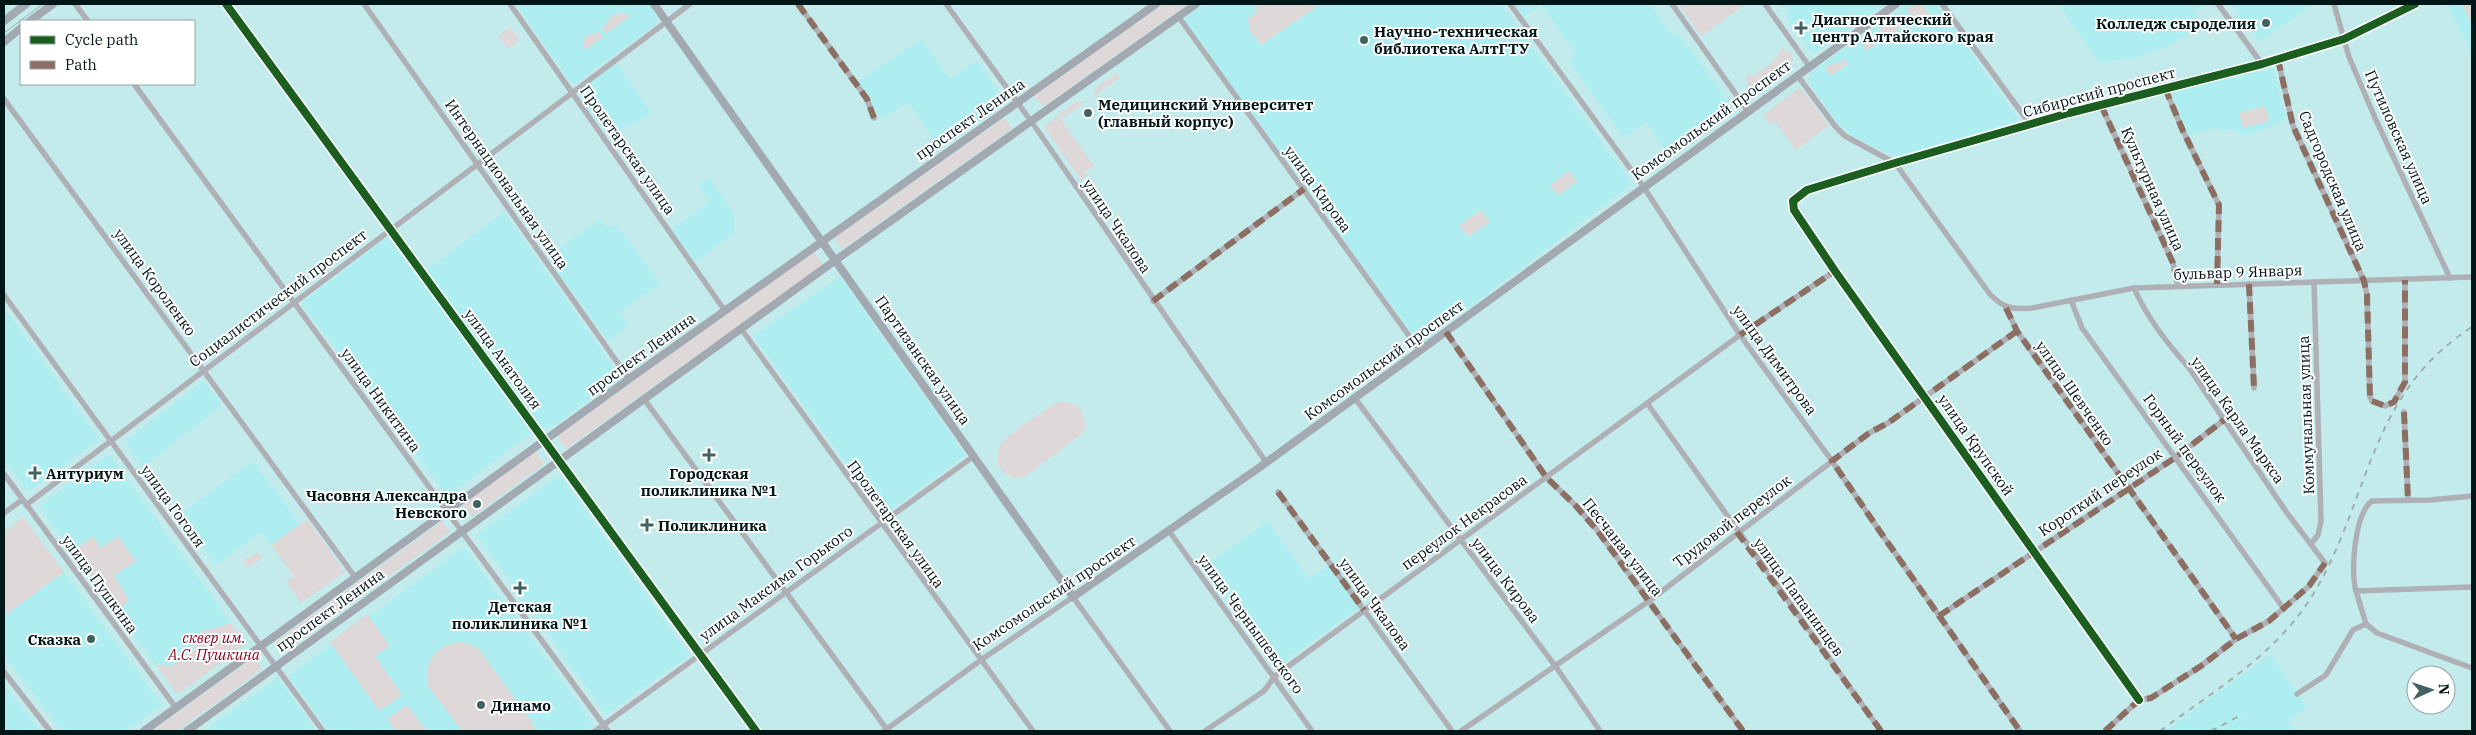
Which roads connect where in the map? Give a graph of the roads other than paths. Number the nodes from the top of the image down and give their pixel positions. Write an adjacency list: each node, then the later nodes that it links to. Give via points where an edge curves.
1 (26, 4): 24 (main road)
2 (53, 4): 22 (main road)
3 (75, 4): 23 (street)
4 (226, 4): 48 (street, улица Анатолия)
5 (364, 4): 43 (street, Интернациональная улица)
6 (510, 4): 35 (street, Пролетарская улица)
7 (654, 4): 25 (main road, Партизанская улица)
8 (690, 4): 25 (street, Социалистический проспект)
9 (798, 4): 40 (street, via 867,99)
10 (946, 4): 37 (street, улица Чкалова)
11 (1156, 4): 37 (main road, проспект Ленина)
12 (1196, 4): 21 (main road, проспект Ленина)
13 (1510, 4): 45 (street, улица Димитрова)
14 (1672, 4): 39 (street)
15 (1764, 4): 31 (street)
16 (1896, 4): 31 (main road, Комсомольский проспект)
17 (1942, 4): 42 (street)
18 (2218, 4): 30 (street)
19 (2334, 4): 27 (street, Путиловская улица)
20 (2415, 4): 27 (street, Сибирский проспект)
21 (1178, 16): 41 (main road, проспект Ленина); 46 (street, улица Кирова)
22 (31, 20)
23 (87, 20)
24 (4, 21)
25 (667, 22): 35 (street, Социалистический проспект); 49 (main road, Партизанская улица)
26 (20, 29): 28 (main road)
27 (2344, 39): 29 (street, Сибирский проспект); 53 (street, Путиловская улица, via 2376,120)
28 (4, 42)
29 (2278, 59): 30 (street, Сибирский проспект); 55 (street, Садгородская улица, via 2293,126)
30 (2262, 64): 34 (street, Сибирский проспект)
31 (1810, 66): 32 (main road, Комсомольский проспект)
32 (1797, 75): 39 (main road, Комсомольский проспект); 44 (street, via 1845,136)
33 (135, 85): 64 (street, улица Никитина)
34 (2165, 88): 38 (street, Сибирский проспект); 57 (street, via 2220,205)
35 (572, 92): 43 (street, Социалистический проспект); 66 (street, Пролетарская улица)
36 (4, 99): 72 (street, улица Короленко)
37 (1017, 103): 41 (street, улица Чкалова); 49 (main road, проспект Ленина)
38 (2101, 104): 42 (street, Сибирский проспект); 59 (street, Культурная улица, via 2173,262)
39 (1747, 110): 45 (main road, Комсомольский проспект)
40 (874, 118)
41 (1031, 121): 50 (main road, проспект Ленина); 63 (street, улица Чкалова)
42 (2030, 124): 44 (street, Сибирский проспект)
43 (477, 163): 48 (street, Социалистический проспект); 73 (street, Интернациональная улица)
44 (1895, 163): 47 (street, Сибирский проспект, via 1807,190); 65 (street, улица Шевченко, via 1989,293)
45 (1643, 186): 69 (main road, Комсомольский проспект); 70 (street, улица Димитрова)
46 (1304, 190): 63 (street); 71 (street, улица Кирова)
47 (1792, 205): 51 (street, улица Крупской)
48 (390, 228): 64 (street, Социалистический проспект); 81 (street, улица Анатолия)
49 (821, 242): 50 (main road, Партизанская улица); 66 (main road, проспект Ленина)
50 (835, 261): 67 (main road, проспект Ленина); 83 (main road, Партизанская улица)
51 (1835, 271): 70 (street, переулок Некрасова); 75 (street, улица Крупской)
52 (2472, 277): 53 (street, бульвар 9 Января)
53 (2450, 278): 54 (street, бульвар 9 Января)
54 (2405, 280): 55 (street, бульвар 9 Января); 55 (street, Садгородская улица, via 2405,382 2399,396 2390,405 2377,404 2370,397)
55 (2364, 281): 56 (street, бульвар 9 Января)
56 (2314, 282): 58 (street, бульвар 9 Января); 102 (street, Коммунальная улица, via 2321,522 2318,535)
57 (2218, 284): 58 (street, бульвар 9 Января); 59 (street, бульвар 9 Января)
58 (2250, 284): 74 (street)
59 (2178, 286): 60 (street, бульвар 9 Января)
60 (2134, 288): 62 (street, бульвар 9 Января); 80 (street, улица Карла Маркса, via 2141,303)
61 (4, 294): 82 (street, улица Гоголя)
62 (2072, 300): 65 (street, бульвар 9 Января, via 2016,310); 84 (street, Горный переулок, via 2082,328)
63 (1153, 301): 87 (street, улица Чкалова)
64 (294, 302): 72 (street, Социалистический проспект); 95 (street, улица Никитина)
65 (2006, 308): 68 (street, улица Шевченко)
66 (725, 311): 73 (main road, проспект Ленина)
67 (742, 330): 77 (main road, проспект Ленина); 97 (street, Пролетарская улица)
68 (2017, 331): 75 (street, Трудовой переулок); 90 (street, улица Шевченко)
69 (1446, 332): 71 (main road, Комсомольский проспект); 88 (street, Песчаная улица)
70 (1740, 335): 78 (street, переулок Некрасова); 86 (street, улица Димитрова)
71 (1420, 351): 76 (main road, Комсомольский проспект)
72 (204, 371): 82 (street, Социалистический проспект); 104 (street, улица Короленко)
73 (629, 379): 81 (main road, проспект Ленина)
74 (2254, 388)
75 (1925, 396): 86 (street, Трудовой переулок); 103 (street, улица Крупской)
76 (1354, 397): 87 (main road, Комсомольский проспект); 101 (street, улица Кирова)
77 (644, 399): 85 (main road, проспект Ленина); 107 (street)
78 (1646, 403): 88 (street, переулок Некрасова); 100 (street, улица Папанинцев)
79 (2404, 412): 93 (street)
80 (2224, 420): 84 (street, Короткий переулок); 102 (street, улица Карла Маркса)
81 (545, 440): 85 (street, улица Анатолия); 95 (main road, проспект Ленина)
82 (111, 441): 94 (street, Социалистический проспект); 115 (street, улица Гоголя)
83 (974, 456): 97 (street, улица Максима Горького); 108 (main road, Партизанская улица)
84 (2176, 457): 90 (street, Короткий переулок); 110 (street, Горный переулок)
85 (560, 460): 99 (main road, проспект Ленина); 116 (street, улица Анатолия)
86 (1832, 461): 100 (street, Трудовой переулок); 112 (street, улица Димитрова)
87 (1266, 462): 98 (main road, Комсомольский проспект)
88 (1546, 477): 101 (street, переулок Некрасова); 109 (street, Песчаная улица, via 1597,530)
89 (5, 478): 94 (street, улица Пушкина)
90 (2127, 489): 103 (street, Короткий переулок); 114 (street, улица Шевченко)
91 (1278, 492): 111 (street, улица Чкалова)
92 (2472, 496): 93 (street)
93 (2408, 500): 106 (street, via 2372,501 2366,506 2354,548 2352,580)
94 (24, 502): 96 (street, Социалистический проспект); 125 (street, улица Пушкина)
95 (447, 511): 99 (street, улица Никитина); 104 (main road, проспект Ленина)
96 (4, 513)
97 (880, 523): 107 (street, улица Максима Горького); 117 (street, Пролетарская улица)
98 (1169, 531): 108 (main road, Комсомольский проспект); 122 (street, улица Чернышевского)
99 (461, 532): 119 (main road, проспект Ленина); 126 (street, улица Никитина)
100 (1736, 532): 109 (street, Трудовой переулок); 143 (street, улица Папанинцев)
101 (1461, 540): 111 (street, переулок Некрасова); 118 (street, улица Кирова)
102 (2310, 544): 110 (street, улица Карла Маркса, via 2325,564 2309,586)
103 (2033, 553): 112 (street, Короткий переулок); 124 (street, улица Крупской)
104 (355, 577): 115 (main road, проспект Ленина)
105 (2472, 587): 106 (street)
106 (2356, 591): 113 (street)
107 (785, 592): 116 (street, улица Максима Горького); 134 (street)
108 (1073, 597): 117 (street, Комсомольский проспект); 136 (street, Партизанская улица)
109 (1649, 601): 118 (street, Трудовой переулок); 142 (street, Песчаная улица)
110 (2284, 609): 114 (street, via 2269,622)
111 (1364, 610): 122 (street, переулок Некрасова); 139 (street, улица Чкалова)
112 (1939, 616): 144 (street, улица Димитрова)
113 (2366, 624): 120 (street, via 2377,633); 123 (street, via 2353,630 2326,675)
114 (2236, 639): 124 (street, via 2152,698)
115 (260, 647): 119 (street, улица Гоголя); 125 (main road, проспект Ленина)
116 (700, 653): 126 (street, улица Максима Горького); 133 (street, улица Анатолия)
117 (981, 660): 134 (street, Комсомольский проспект); 135 (street, Пролетарская улица)
118 (1556, 666): 140 (street, Трудовой переулок); 141 (street, улица Кирова)
119 (275, 667): 129 (main road, проспект Ленина); 130 (street, улица Гоголя)
120 (2472, 668)
121 (4, 672): 127 (street)
122 (1275, 676): 137 (street, переулок Некрасова, via 1264,691); 138 (street, улица Чернышевского)
123 (2296, 694)
124 (2139, 700): 145 (street)
125 (176, 708): 128 (main road, проспект Ленина)
126 (604, 725): 131 (street, улица Максима Горького); 132 (street, улица Никитина)
127 (50, 731)
128 (144, 731)
129 (189, 731)
130 (323, 731)
131 (595, 731)
132 (608, 731)
133 (756, 731)
134 (886, 731)
135 (1033, 731)
136 (1170, 731)
137 (1205, 731)
138 (1312, 731)
139 (1452, 731)
140 (1462, 731)
141 (1600, 731)
142 (1743, 731)
143 (1881, 731)
144 (2020, 731)
145 (2105, 731)

